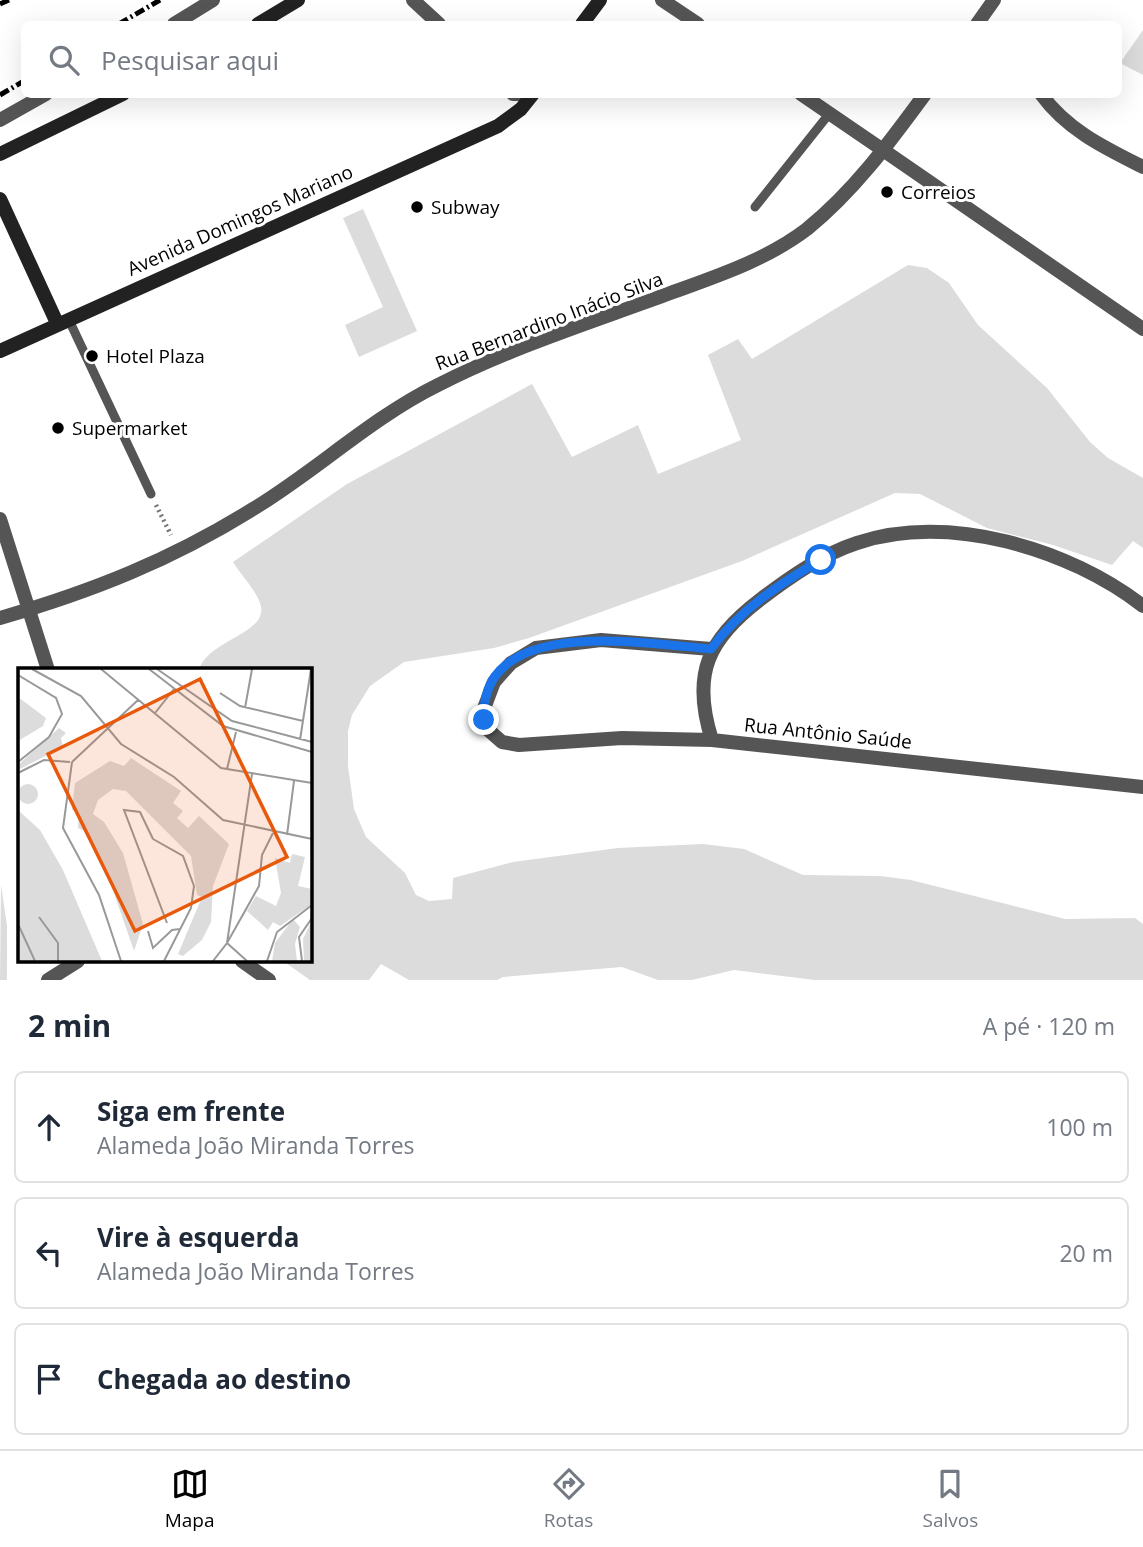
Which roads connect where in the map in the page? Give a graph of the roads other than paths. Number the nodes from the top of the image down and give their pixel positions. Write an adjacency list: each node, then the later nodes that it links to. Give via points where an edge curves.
1 (213, 0): 7 (street)
2 (298, 0): 8 (main road)
3 (413, 0): 9 (street)
4 (600, 0): 10 (main road)
5 (662, 0): 11 (street)
6 (994, 0): 12 (street)
7 (179, 21)
8 (263, 21)
9 (436, 21)
10 (584, 21)
11 (694, 21)
12 (984, 21)
13 (39, 98): 20 (street)
14 (115, 98): 22 (main road)
15 (530, 98): 26 (main road, Avenida Domingos Mariano, via 498,127)
16 (807, 98): 19 (street)
17 (922, 98): 21 (street, Rua Bernardino Inácio Silva)
18 (1044, 98): 23 (street, via 1081,134)
19 (830, 114): 21 (street); 25 (lane)
20 (0, 120)
21 (883, 150): 27 (street); 32 (street, Rua Bernardino Inácio Silva, via 824,214 767,254 438,384 254,509 179,551 135,573)
22 (0, 153)
23 (1143, 167)
24 (0, 199): 26 (main road)
25 (755, 207)
26 (63, 321): 28 (main road, Avenida Domingos Mariano); 29 (lane)
27 (1143, 329)
28 (0, 351)
29 (151, 494)
30 (0, 519): 32 (street)
31 (1143, 606): 34 (street, via 1078,565 1015,544 958,534 876,538 838,551 788,580 733,622)
32 (31, 609): 33 (street, Rua Bernardino Inácio Silva); 35 (street)
33 (0, 618)
34 (711, 649): 36 (street, via 702,691); 36 (street, Rua Antônio Saúde, via 601,640 523,653 494,682 484,711 490,734 508,744 622,738)
35 (47, 668)
36 (712, 740): 37 (street, Rua Antônio Saúde)
37 (1143, 787)
38 (60, 962): 41 (street)
39 (76, 962): 41 (street)
40 (243, 962): 42 (street)
41 (47, 980)
42 (269, 980)

